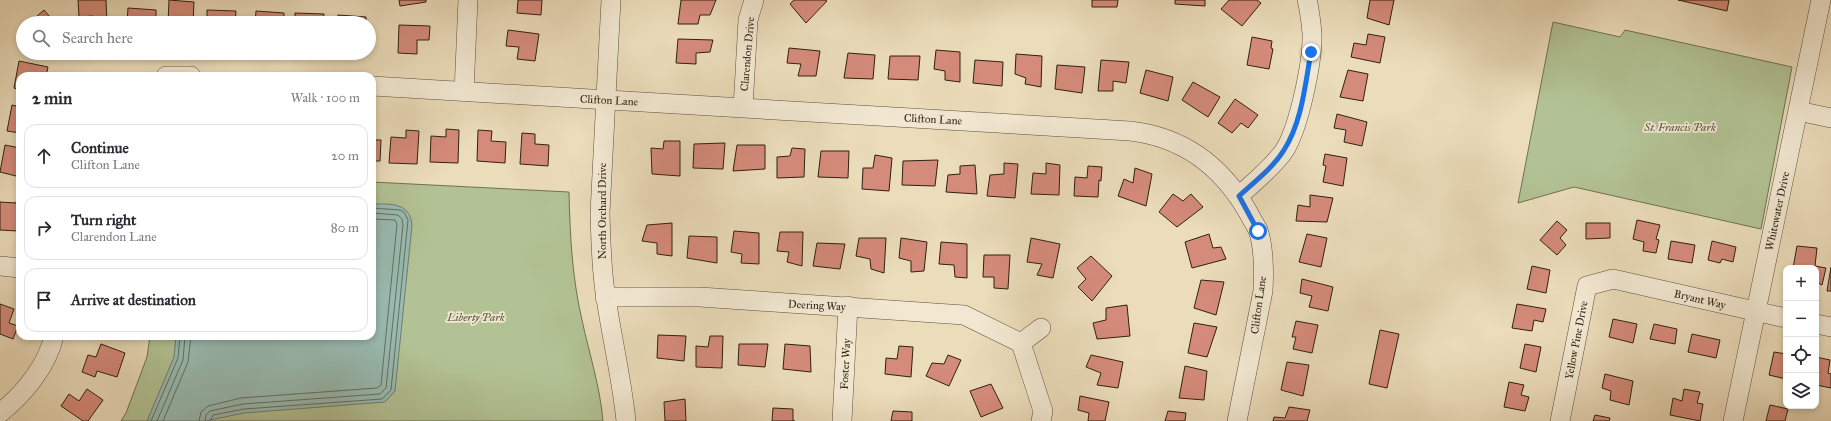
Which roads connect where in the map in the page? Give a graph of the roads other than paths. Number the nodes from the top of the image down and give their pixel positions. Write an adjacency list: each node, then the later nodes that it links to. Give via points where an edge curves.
1 (468, 0): 7 (street)
2 (611, 0): 8 (street, North Orchard Drive)
3 (754, 0): 9 (street, Clarendon Drive, via 748,20)
4 (1307, 0): 12 (street, via 1311,20 1311,52 1292,135 1284,151 1271,166)
5 (1821, 0): 10 (street, Whitewater Drive)
6 (376, 86): 7 (street, Clifton Lane)
7 (464, 92): 8 (street, Clifton Lane)
8 (606, 99): 9 (street, Clifton Lane); 16 (street, North Orchard Drive, via 600,213)
9 (743, 108): 12 (street, Clifton Lane, via 1147,133 1189,148 1220,173)
10 (1798, 111): 11 (street); 18 (street, Whitewater Drive)
11 (1831, 118)
12 (1239, 196): 29 (street, Clifton Lane, via 1258,231 1264,274 1263,291)
13 (0, 266): 14 (street)
14 (16, 268)
15 (1614, 279): 18 (street, Bryant Way); 30 (street, Yellow Pine Drive, via 1586,286)
16 (606, 297): 17 (street, Deering Way, via 700,297); 26 (street, North Orchard Drive)
17 (848, 306): 24 (street, Deering Way, via 964,315); 27 (street, Foster Way)
18 (1755, 311): 19 (street, Bryant Way); 31 (street, Whitewater Drive)
19 (1783, 317)
20 (1819, 325): 21 (street)
21 (1831, 327)
22 (1041, 328): 24 (street)
23 (52, 340): 25 (street, via 40,368)
24 (1021, 343): 28 (street, via 1043,411)
25 (0, 413)
26 (626, 421)
27 (842, 421)
28 (1041, 421)
29 (1237, 421)
30 (1560, 421)
31 (1733, 421)

